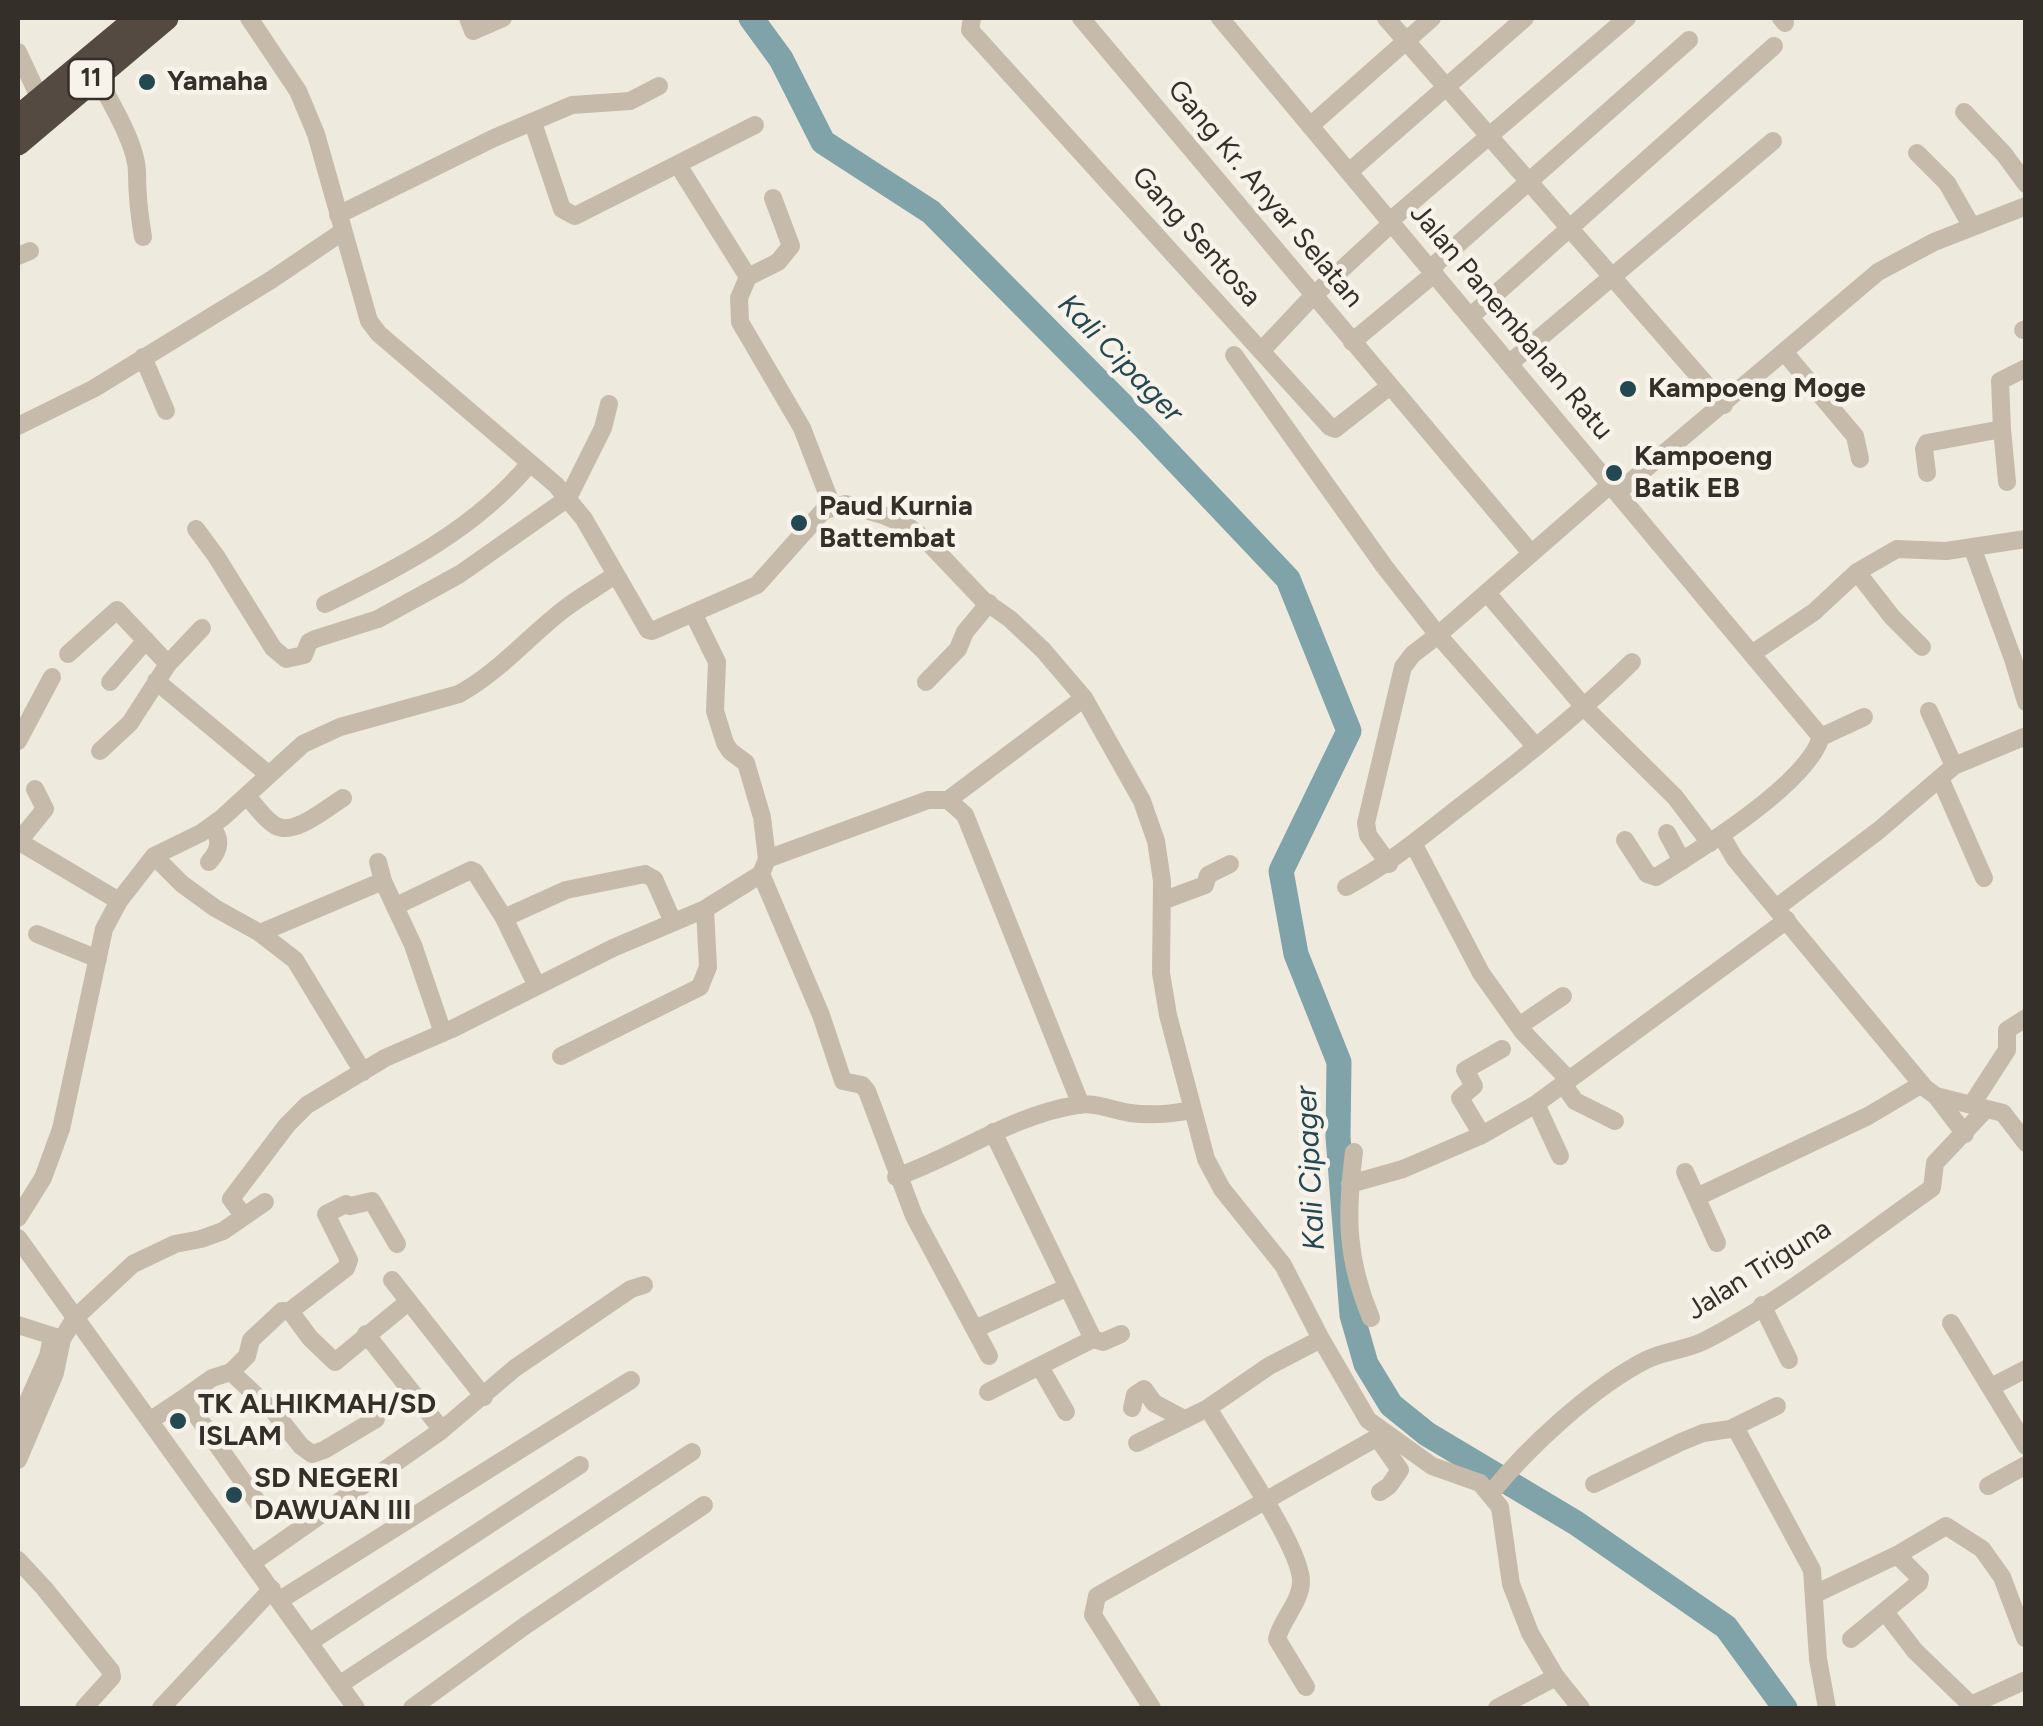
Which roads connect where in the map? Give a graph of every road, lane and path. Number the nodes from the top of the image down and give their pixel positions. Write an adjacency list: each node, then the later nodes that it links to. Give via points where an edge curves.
1 (138, 18): 20 (highway, 11)
2 (166, 18): 17 (highway, 11)
3 (249, 18): 37 (street, via 298,91)
4 (468, 18): 5 (street, via 473,32)
5 (503, 18)
6 (1081, 18): 44 (street, Gang Kr. Anyar Selatan)
7 (1220, 18): 25 (street, Jalan Panembahan Ratu)
8 (1386, 18): 14 (street)
9 (1432, 18): 14 (street)
10 (1525, 18): 19 (street)
11 (1627, 18): 26 (street)
12 (970, 21): 47 (street, Gang Sentosa)
13 (1689, 40): 32 (street)
14 (1406, 41): 19 (street); 25 (street)
15 (1774, 46): 39 (street)
16 (18, 52): 20 (street)
17 (96, 75): 28 (highway, 11); 40 (street, via 129,144)
18 (659, 86): 23 (street, via 630,100 572,105)
19 (1447, 88): 26 (street); 31 (street)
20 (40, 98): 22 (highway, 11)
21 (1964, 112): 33 (street)
22 (18, 118)
23 (543, 119): 30 (street, via 558,198 571,215); 37 (street, via 494,138)
24 (755, 125): 30 (street)
25 (1310, 126): 31 (street, Jalan Panembahan Ratu)
26 (1490, 138): 32 (street); 36 (street)
27 (1773, 141): 43 (street)
28 (18, 142)
29 (1917, 154): 38 (street, via 1948,183)
30 (678, 165): 42 (street)
31 (1349, 172): 36 (street, Jalan Panembahan Ratu)
32 (1530, 184): 39 (street); 41 (street)
33 (2026, 184)
34 (773, 198): 42 (street, via 791,246 778,262)
35 (2026, 206): 38 (street)
36 (1392, 221): 41 (street, Jalan Panembahan Ratu); 44 (street)
37 (340, 224): 50 (street, via 271,280); 60 (street, via 369,321 379,334)
38 (1972, 226): 48 (street, via 1878,272)
39 (1568, 228): 43 (street); 45 (street)
40 (143, 237)
41 (1433, 271): 45 (street, Jalan Panembahan Ratu); 46 (street)
42 (748, 277): 65 (street, via 739,298 740,322 802,428)
43 (1612, 279): 51 (street); 55 (street)
44 (1313, 296): 46 (street, Gang Kr. Anyar Selatan); 47 (street)
45 (1471, 316): 51 (street, Jalan Panembahan Ratu)
46 (1352, 342): 53 (street, Gang Kr. Anyar Selatan)
47 (1262, 350): 53 (street, Gang Sentosa, via 1335,428)
48 (1786, 352): 55 (street); 59 (street, via 1855,436)
49 (1234, 354): 77 (street)
50 (143, 357): 56 (street); 57 (street)
51 (1510, 362): 63 (street, Jalan Panembahan Ratu)
52 (2026, 368): 58 (street, via 2000,380)
53 (1390, 386): 69 (street, Gang Kr. Anyar Selatan)
54 (609, 404): 64 (street)
55 (1724, 405): 63 (street)
56 (166, 410)
57 (18, 426)
58 (2002, 430): 61 (street, via 1927,444); 62 (street)
59 (1860, 459)
60 (530, 462): 64 (street); 73 (street, via 503,492 430,548)
61 (1927, 473)
62 (2008, 482)
63 (1614, 489): 69 (street); 80 (street, Jalan Panembahan Ratu)
64 (568, 498): 66 (street, via 460,574 378,619 309,642 297,659 273,648); 71 (street)
65 (832, 506): 74 (street, via 845,504 906,525); 75 (street, via 758,585)
66 (196, 529)
67 (2026, 539): 68 (street)
68 (1972, 547): 70 (street, via 1897,549); 89 (street)
69 (1532, 553): 72 (street)
70 (1857, 572): 79 (street); 80 (street)
71 (615, 575): 75 (street, via 648,630); 98 (street, via 459,694 340,726)
72 (1486, 593): 77 (street); 90 (street)
73 (324, 604)
74 (989, 604): 87 (street); 88 (street, via 1030,636)
75 (692, 613): 115 (street, via 717,662 715,710 725,743 751,774)
76 (202, 628): 83 (street)
77 (1438, 634): 96 (street); 114 (street, via 1404,667 1366,823)
78 (146, 640): 81 (street, via 117,610); 83 (street); 86 (street)
79 (1922, 647)
80 (1754, 653): 94 (street, Jalan Panembahan Ratu)
81 (68, 654)
82 (1632, 662): 90 (street)
83 (168, 664): 85 (street)
84 (52, 677): 95 (street)
85 (156, 681): 97 (street, via 130,723); 98 (street)
86 (110, 682)
87 (926, 682)
88 (1084, 698): 103 (street); 119 (street, via 1142,801 1156,841)
89 (2026, 702)
90 (1584, 708): 96 (street); 106 (street)
91 (1929, 711): 99 (street)
92 (1864, 717): 94 (street)
93 (2026, 736): 99 (street)
94 (1821, 738): 106 (street, via 1783,786)
95 (18, 741)
96 (1536, 747): 109 (street)
97 (100, 751)
98 (255, 764): 101 (street)
99 (1947, 772): 116 (street); 122 (street)
100 (35, 789): 108 (street, via 46,810)
101 (246, 796): 102 (street, via 283,828); 104 (street)
102 (344, 798)
103 (948, 800): 115 (street, via 928,800); 138 (street, via 964,815)
104 (211, 826): 110 (street); 112 (street, via 219,839)
105 (1668, 833): 111 (street)
106 (1715, 839): 111 (street); 122 (street)
107 (1625, 840): 111 (street, via 1652,877)
108 (18, 841): 118 (street)
109 (1414, 845): 114 (street); 131 (street, via 1472,958)
110 (154, 856): 118 (street); 125 (street, via 215,908)
111 (1682, 861)
112 (209, 862)
113 (1230, 864): 119 (street, via 1208,874 1206,885)
114 (1389, 864): 117 (street)
115 (764, 866): 121 (street); 150 (street, via 843,1082 867,1091)
116 (1984, 878)
117 (1346, 887)
118 (105, 894): 127 (street, via 104,929)
119 (1162, 901): 141 (street, via 1161,973)
120 (396, 906): 123 (street, via 471,870); 125 (street, via 381,872); 132 (street)
121 (705, 908): 124 (street); 134 (street, via 708,967 700,987)
122 (1781, 914): 136 (street); 137 (street)
123 (504, 918): 124 (street, via 566,890 646,874); 128 (street)
124 (673, 922): 128 (street)
125 (260, 933): 135 (street, via 294,960)
126 (37, 934): 127 (street)
127 (83, 953): 155 (street, via 61,1130)
128 (536, 986): 132 (street)
129 (1563, 996): 131 (street)
130 (2026, 1018): 140 (street, Jalan Triguna, via 2007,1030 2008,1048)
131 (1519, 1026): 136 (street)
132 (443, 1033): 135 (street)
133 (1502, 1049): 145 (street, via 1464,1070 1474,1086 1460,1098)
134 (561, 1056)
135 (364, 1072): 154 (street, via 286,1125 231,1199)
136 (1566, 1082): 139 (street); 142 (street, via 1568,1096)
137 (1929, 1090): 140 (street); 144 (street); 152 (street)
138 (1081, 1104): 141 (street, via 1165,1115); 143 (street)
139 (1536, 1104): 145 (street); 148 (street)
140 (1979, 1107): 144 (street, Jalan Triguna); 146 (street, via 2006,1116)
141 (1192, 1110): 173 (street, via 1222,1189 1283,1265)
142 (1615, 1121)
143 (992, 1132): 150 (street); 161 (street)
144 (1965, 1134): 163 (street, Jalan Triguna, via 1935,1163 1932,1188)
145 (1482, 1135): 151 (street)
146 (2026, 1143)
147 (1354, 1152): 151 (street)
148 (1560, 1156)
149 (1685, 1172): 152 (street)
150 (896, 1177): 168 (street)
151 (1350, 1184): 165 (street, via 1349,1242)
152 (1697, 1197): 157 (street)
153 (265, 1202): 154 (street)
154 (243, 1215): 169 (street, via 223,1231 134,1264)
155 (18, 1218)
156 (18, 1238): 169 (street)
157 (1717, 1243)
158 (396, 1244): 164 (street, via 373,1201 326,1214 348,1264)
159 (392, 1280): 162 (street)
160 (644, 1285): 182 (street, via 515,1368)
161 (1068, 1288): 168 (street); 172 (street)
162 (408, 1302): 170 (street); 182 (street)
163 (1762, 1305): 175 (street); 203 (street, Jalan Triguna, via 1702,1342 1647,1360 1578,1408)
164 (290, 1311): 170 (street, via 335,1362); 178 (street, via 250,1340 248,1356)
165 (1370, 1318)
166 (1951, 1324): 180 (street)
167 (18, 1325): 169 (street)
168 (975, 1329): 174 (street)
169 (62, 1333): 189 (street); 191 (street); 198 (street, via 55,1373)
170 (366, 1334): 193 (street)
171 (1120, 1334): 172 (street)
172 (1093, 1339): 176 (street)
173 (1321, 1339): 186 (street); 194 (street)
174 (989, 1356)
175 (1788, 1360)
176 (1040, 1367): 181 (street); 187 (street)
177 (2026, 1368): 180 (street)
178 (231, 1372): 183 (street); 188 (street, via 312,1454)
179 (632, 1380): 212 (street)
180 (1990, 1387): 196 (street)
181 (988, 1392)
182 (484, 1397): 193 (street)
183 (181, 1400): 189 (street); 207 (street)
184 (1777, 1406): 192 (street)
185 (1132, 1408): 190 (street, via 1144,1390)
186 (1208, 1408): 190 (street); 205 (street)
187 (1066, 1412)
188 (376, 1419)
189 (151, 1420): 210 (street)
190 (1184, 1420): 195 (street)
191 (18, 1424)
192 (1736, 1427): 201 (street, via 1703,1433); 211 (street, via 1806,1554)
193 (442, 1430): 210 (street)
194 (1381, 1435): 203 (street, via 1432,1466); 204 (street, via 1400,1470); 205 (street)
195 (1138, 1443)
196 (2026, 1446)
197 (692, 1452): 219 (street)
198 (18, 1460)
199 (580, 1464): 216 (street)
200 (2026, 1465): 202 (street)
201 (1594, 1484)
202 (1988, 1486)
203 (1493, 1490): 217 (street, via 1511,1584)
204 (1380, 1492)
205 (1264, 1500): 220 (street, via 1301,1583 1277,1640); 225 (street, via 1094,1600 1093,1615)
206 (704, 1505): 224 (street)
207 (263, 1510)
208 (1897, 1556): 211 (street); 213 (street, via 1920,1580); 214 (street, via 1943,1526 1950,1528 1982,1549 2002,1577)
209 (18, 1560): 221 (street, via 110,1671 112,1678)
210 (253, 1562): 212 (street)
211 (1815, 1594): 228 (street)
212 (271, 1595): 216 (street); 222 (street)
213 (1885, 1612): 215 (street); 218 (street, via 1970,1705)
214 (2026, 1638)
215 (1851, 1640)
216 (310, 1642): 219 (street)
217 (1556, 1677): 226 (street); 227 (street)
218 (2026, 1680)
219 (339, 1685): 223 (street)
220 (1306, 1687)
221 (84, 1708)
222 (162, 1708)
223 (356, 1708)
224 (412, 1708)
225 (1152, 1708)
226 (1497, 1708)
227 (1581, 1708)
228 (1827, 1708)

